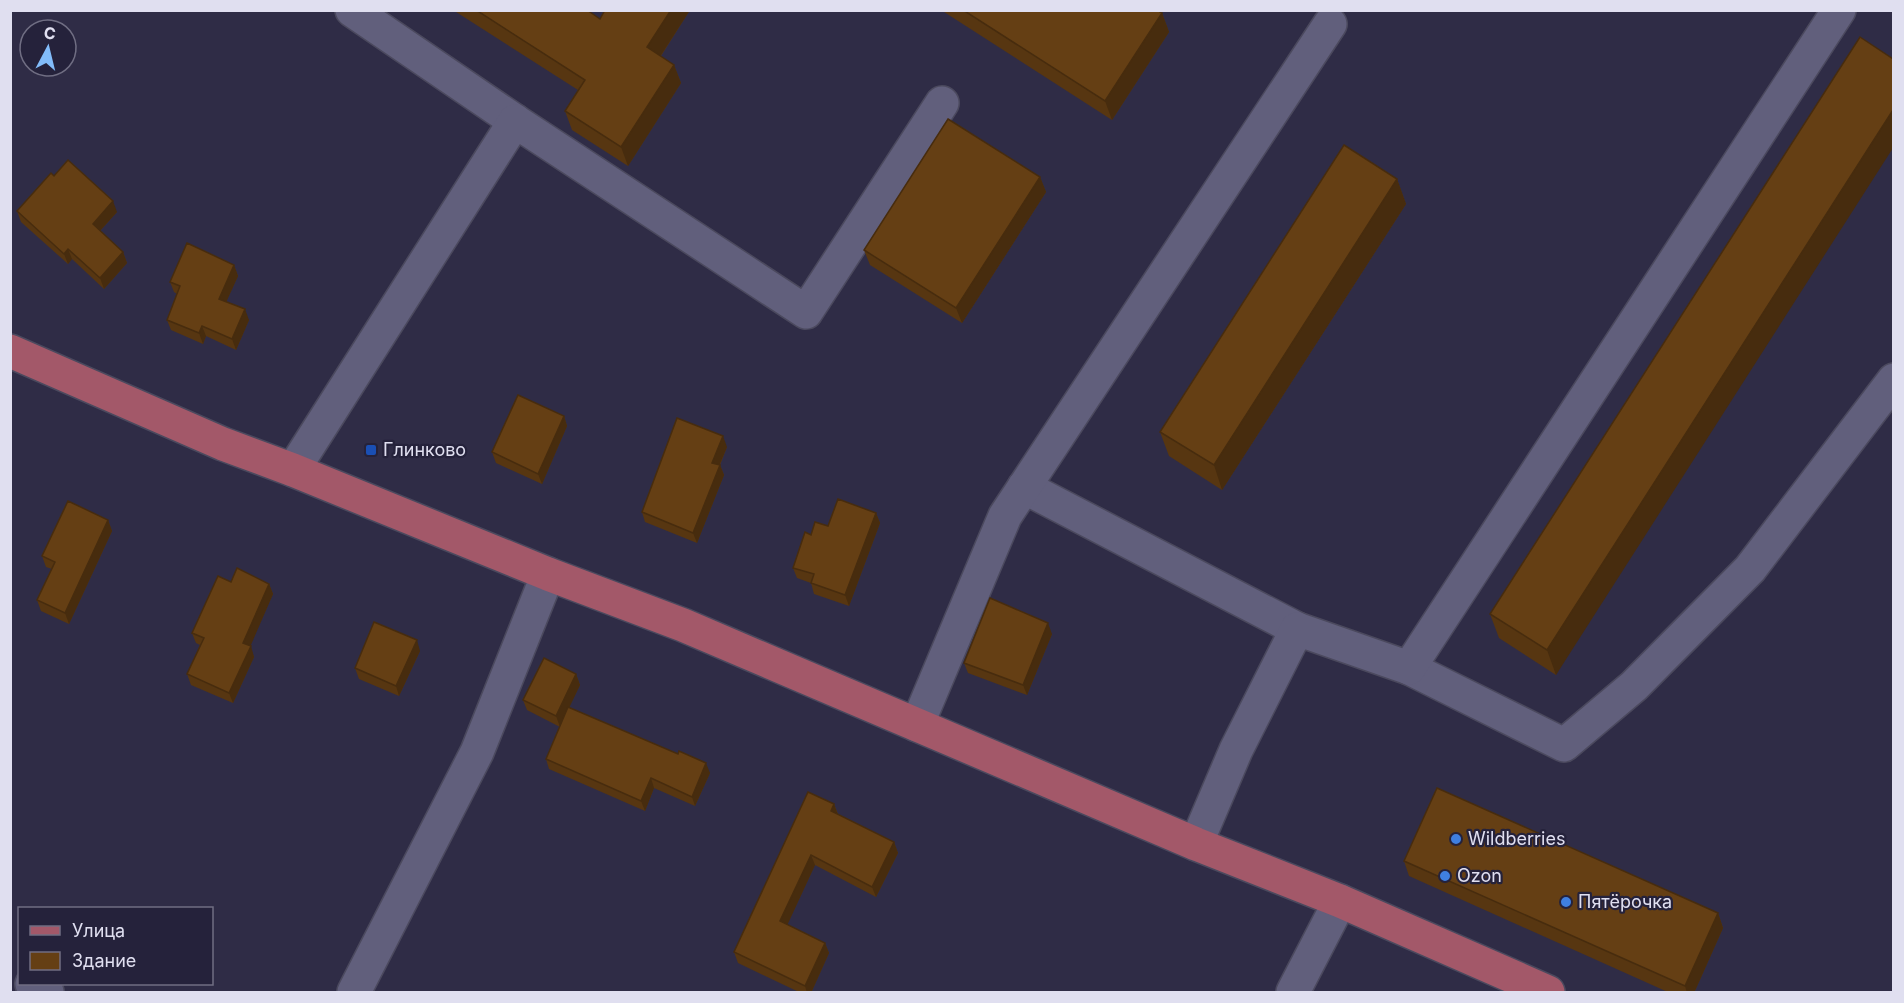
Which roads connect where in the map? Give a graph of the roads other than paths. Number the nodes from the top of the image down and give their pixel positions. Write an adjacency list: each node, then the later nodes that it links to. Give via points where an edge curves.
1 (352, 10): 5 (street)
2 (1839, 10): 12 (street)
3 (1330, 24): 9 (street)
4 (942, 103): 5 (street, via 806,312)
5 (515, 122): 8 (street)
6 (10, 351): 8 (main road)
7 (1893, 380): 12 (street, via 1750,569 1634,686 1564,745)
8 (293, 470): 10 (main road)
9 (1024, 487): 11 (street); 13 (street, via 1005,516)
10 (548, 574): 13 (main road, via 683,625); 18 (street, via 477,752)
11 (1297, 629): 12 (street); 14 (street, via 1236,750)
12 (1408, 668)
13 (917, 725): 14 (main road)
14 (1196, 844): 15 (main road)
15 (1340, 901): 19 (street); 20 (main road)
16 (34, 985): 17 (street)
17 (47, 993)
18 (354, 993)
19 (1293, 993)
20 (1548, 993)

